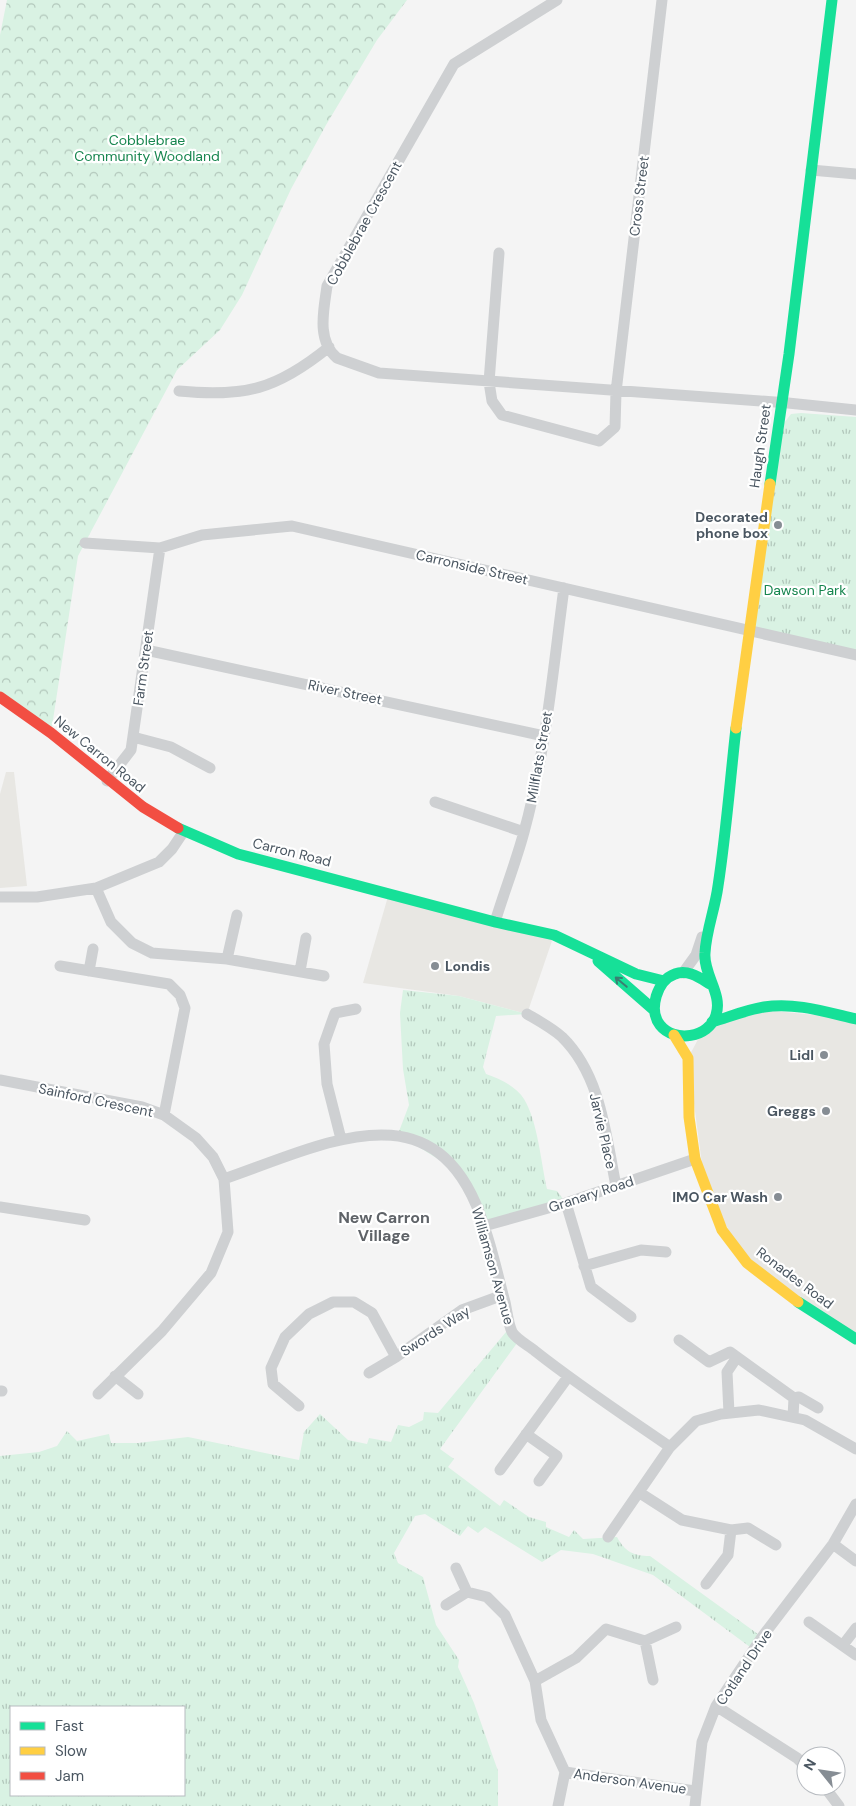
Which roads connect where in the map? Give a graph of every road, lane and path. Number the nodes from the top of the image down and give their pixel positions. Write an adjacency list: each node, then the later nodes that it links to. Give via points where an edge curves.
1 (557, 0): 7 (street, Cobblebrae Crescent, via 454,64 327,286 322,324)
2 (662, 0): 10 (street, Cross Street)
3 (832, 0): 4 (main road, Haugh Street)
4 (811, 170): 5 (street); 11 (main road, Haugh Street)
5 (856, 174)
6 (499, 253): 8 (street)
7 (329, 347): 8 (street, via 336,358 379,373); 9 (street, via 304,368 253,391 207,394)
8 (489, 382): 10 (street); 10 (street, Cross Street, via 492,401 502,415 599,441 615,427)
9 (179, 391)
10 (616, 392): 11 (street)
11 (782, 403): 12 (street); 16 (main road, Haugh Street)
12 (856, 410)
13 (85, 543): 14 (street, Carronside Street)
14 (160, 548): 15 (street, Carronside Street, via 202,535 292,526); 17 (street, Farm Street)
15 (564, 588): 16 (street, Carronside Street); 20 (street, Millflats Street)
16 (748, 629): 18 (street, Carronside Street); 28 (main road, Haugh Street)
17 (146, 650): 20 (street, River Street); 21 (street, Farm Street)
18 (856, 654)
19 (0, 697): 23 (main road, New Carron Road, via 51,733)
20 (544, 736): 26 (street, Millflats Street)
21 (133, 737): 22 (street, via 171,747); 23 (street, Farm Street, via 131,750)
22 (210, 768)
23 (107, 781): 25 (main road, New Carron Road)
24 (435, 802): 26 (street)
25 (184, 831): 27 (street, via 159,862); 31 (main road, Carron Road, via 238,854)
26 (524, 832): 31 (street, Millflats Street)
27 (96, 888): 29 (street); 35 (street, via 111,922 132,943 152,953)
28 (717, 896): 39 (street, Haugh Street, via 696,955); 42 (main road, Haugh Street, via 704,959)
29 (0, 897)
30 (236, 915): 35 (street)
31 (495, 922): 34 (main road, Carron Road, via 554,935)
32 (306, 938): 38 (street)
33 (93, 949): 37 (street)
34 (591, 952): 41 (main road, Carron Road, via 636,974); 46 (main road, Carron Road, one-way to 34, via 606,970)
35 (227, 959): 38 (street)
36 (60, 966): 37 (street)
37 (89, 971): 54 (street, via 168,984 180,995 185,1008)
38 (300, 971): 40 (street)
39 (683, 973): 41 (main road); 42 (main road, via 693,973)
40 (324, 976)
41 (664, 981): 46 (main road, via 655,994)
42 (710, 984): 43 (main road)
43 (717, 1003): 44 (main road); 49 (main road)
44 (753, 1008): 48 (main road, via 777,1005 818,1009); 49 (main road)
45 (356, 1009): 55 (street, via 335,1013 324,1044 328,1084)
46 (654, 1010): 51 (main road, via 664,1029)
47 (527, 1014): 58 (street, Jarvie Place, via 562,1037 576,1053 592,1083)
48 (856, 1019)
49 (712, 1022): 50 (main road)
50 (702, 1032): 51 (main road, via 688,1037); 52 (main road)
51 (674, 1035): 52 (main road)
52 (688, 1058): 56 (main road, Ronades Road, via 689,1117)
53 (0, 1080): 54 (street, Sainford Crescent)
54 (164, 1115): 57 (street, Sainford Crescent, via 196,1138 213,1157)
55 (340, 1139): 57 (street, Williamson Avenue); 62 (street, Williamson Avenue, via 368,1134 398,1134 438,1152 471,1191)
56 (696, 1159): 58 (street, Granary Road); 67 (main road, Ronades Road, via 722,1230 747,1263 789,1296)
57 (224, 1179): 72 (street, Sainford Crescent, via 228,1232 211,1273 162,1331)
58 (616, 1186): 59 (street, Granary Road)
59 (566, 1204): 62 (street, Granary Road); 64 (street)
60 (0, 1207): 61 (street)
61 (85, 1220)
62 (484, 1226): 65 (street, Williamson Avenue)
63 (666, 1252): 64 (street, via 641,1250)
64 (584, 1266): 66 (street, via 591,1287)
65 (503, 1295): 69 (street, Swords Way, via 462,1310); 73 (street, Williamson Avenue, via 512,1333)
66 (631, 1317)
67 (856, 1339)
68 (679, 1340): 70 (street, via 709,1362 730,1352)
69 (396, 1357): 71 (street, Swords Way); 77 (street, via 372,1313 354,1302 333,1302 309,1314 285,1337 271,1368 273,1384)
70 (737, 1357): 76 (street); 79 (street, via 727,1372)
71 (369, 1373)
72 (115, 1376): 74 (street, Sainford Crescent); 75 (street)
73 (568, 1377): 81 (street); 82 (street, Williamson Avenue)
74 (98, 1394)
75 (138, 1394)
76 (794, 1398): 78 (street); 80 (street)
77 (299, 1406)
78 (818, 1408)
79 (729, 1413): 80 (street, via 758,1410); 82 (street, via 696,1421)
80 (792, 1418): 83 (street, via 805,1420)
81 (526, 1434): 84 (street); 85 (street, via 557,1456)
82 (670, 1448): 86 (street)
83 (856, 1449)
84 (500, 1470)
85 (539, 1481)
86 (640, 1493): 88 (street, via 682,1520); 89 (street)
87 (856, 1504): 90 (street, Cotland Drive)
88 (731, 1530): 91 (street, via 748,1528); 94 (street, via 728,1555)
89 (608, 1537)
90 (833, 1544): 92 (street); 105 (street, Cotland Drive, via 762,1637)
91 (776, 1545)
92 (856, 1561)
93 (456, 1568): 95 (street)
94 (706, 1584)
95 (467, 1592): 96 (street); 104 (street, via 487,1597 506,1615)
96 (446, 1605)
97 (809, 1622): 101 (street)
98 (676, 1628): 100 (street)
99 (856, 1628): 101 (street)
100 (644, 1642): 103 (street); 104 (street, via 606,1629 576,1658)
101 (843, 1645): 102 (street)
102 (856, 1655)
103 (653, 1680)
104 (535, 1681): 107 (street, via 541,1720)
105 (716, 1706): 106 (street); 108 (street, Cotland Drive, via 702,1742)
106 (796, 1757)
107 (565, 1772): 108 (street, Anderson Avenue); 109 (street)
108 (695, 1790): 110 (street, Cotland Drive)
109 (558, 1806)
110 (695, 1806)

